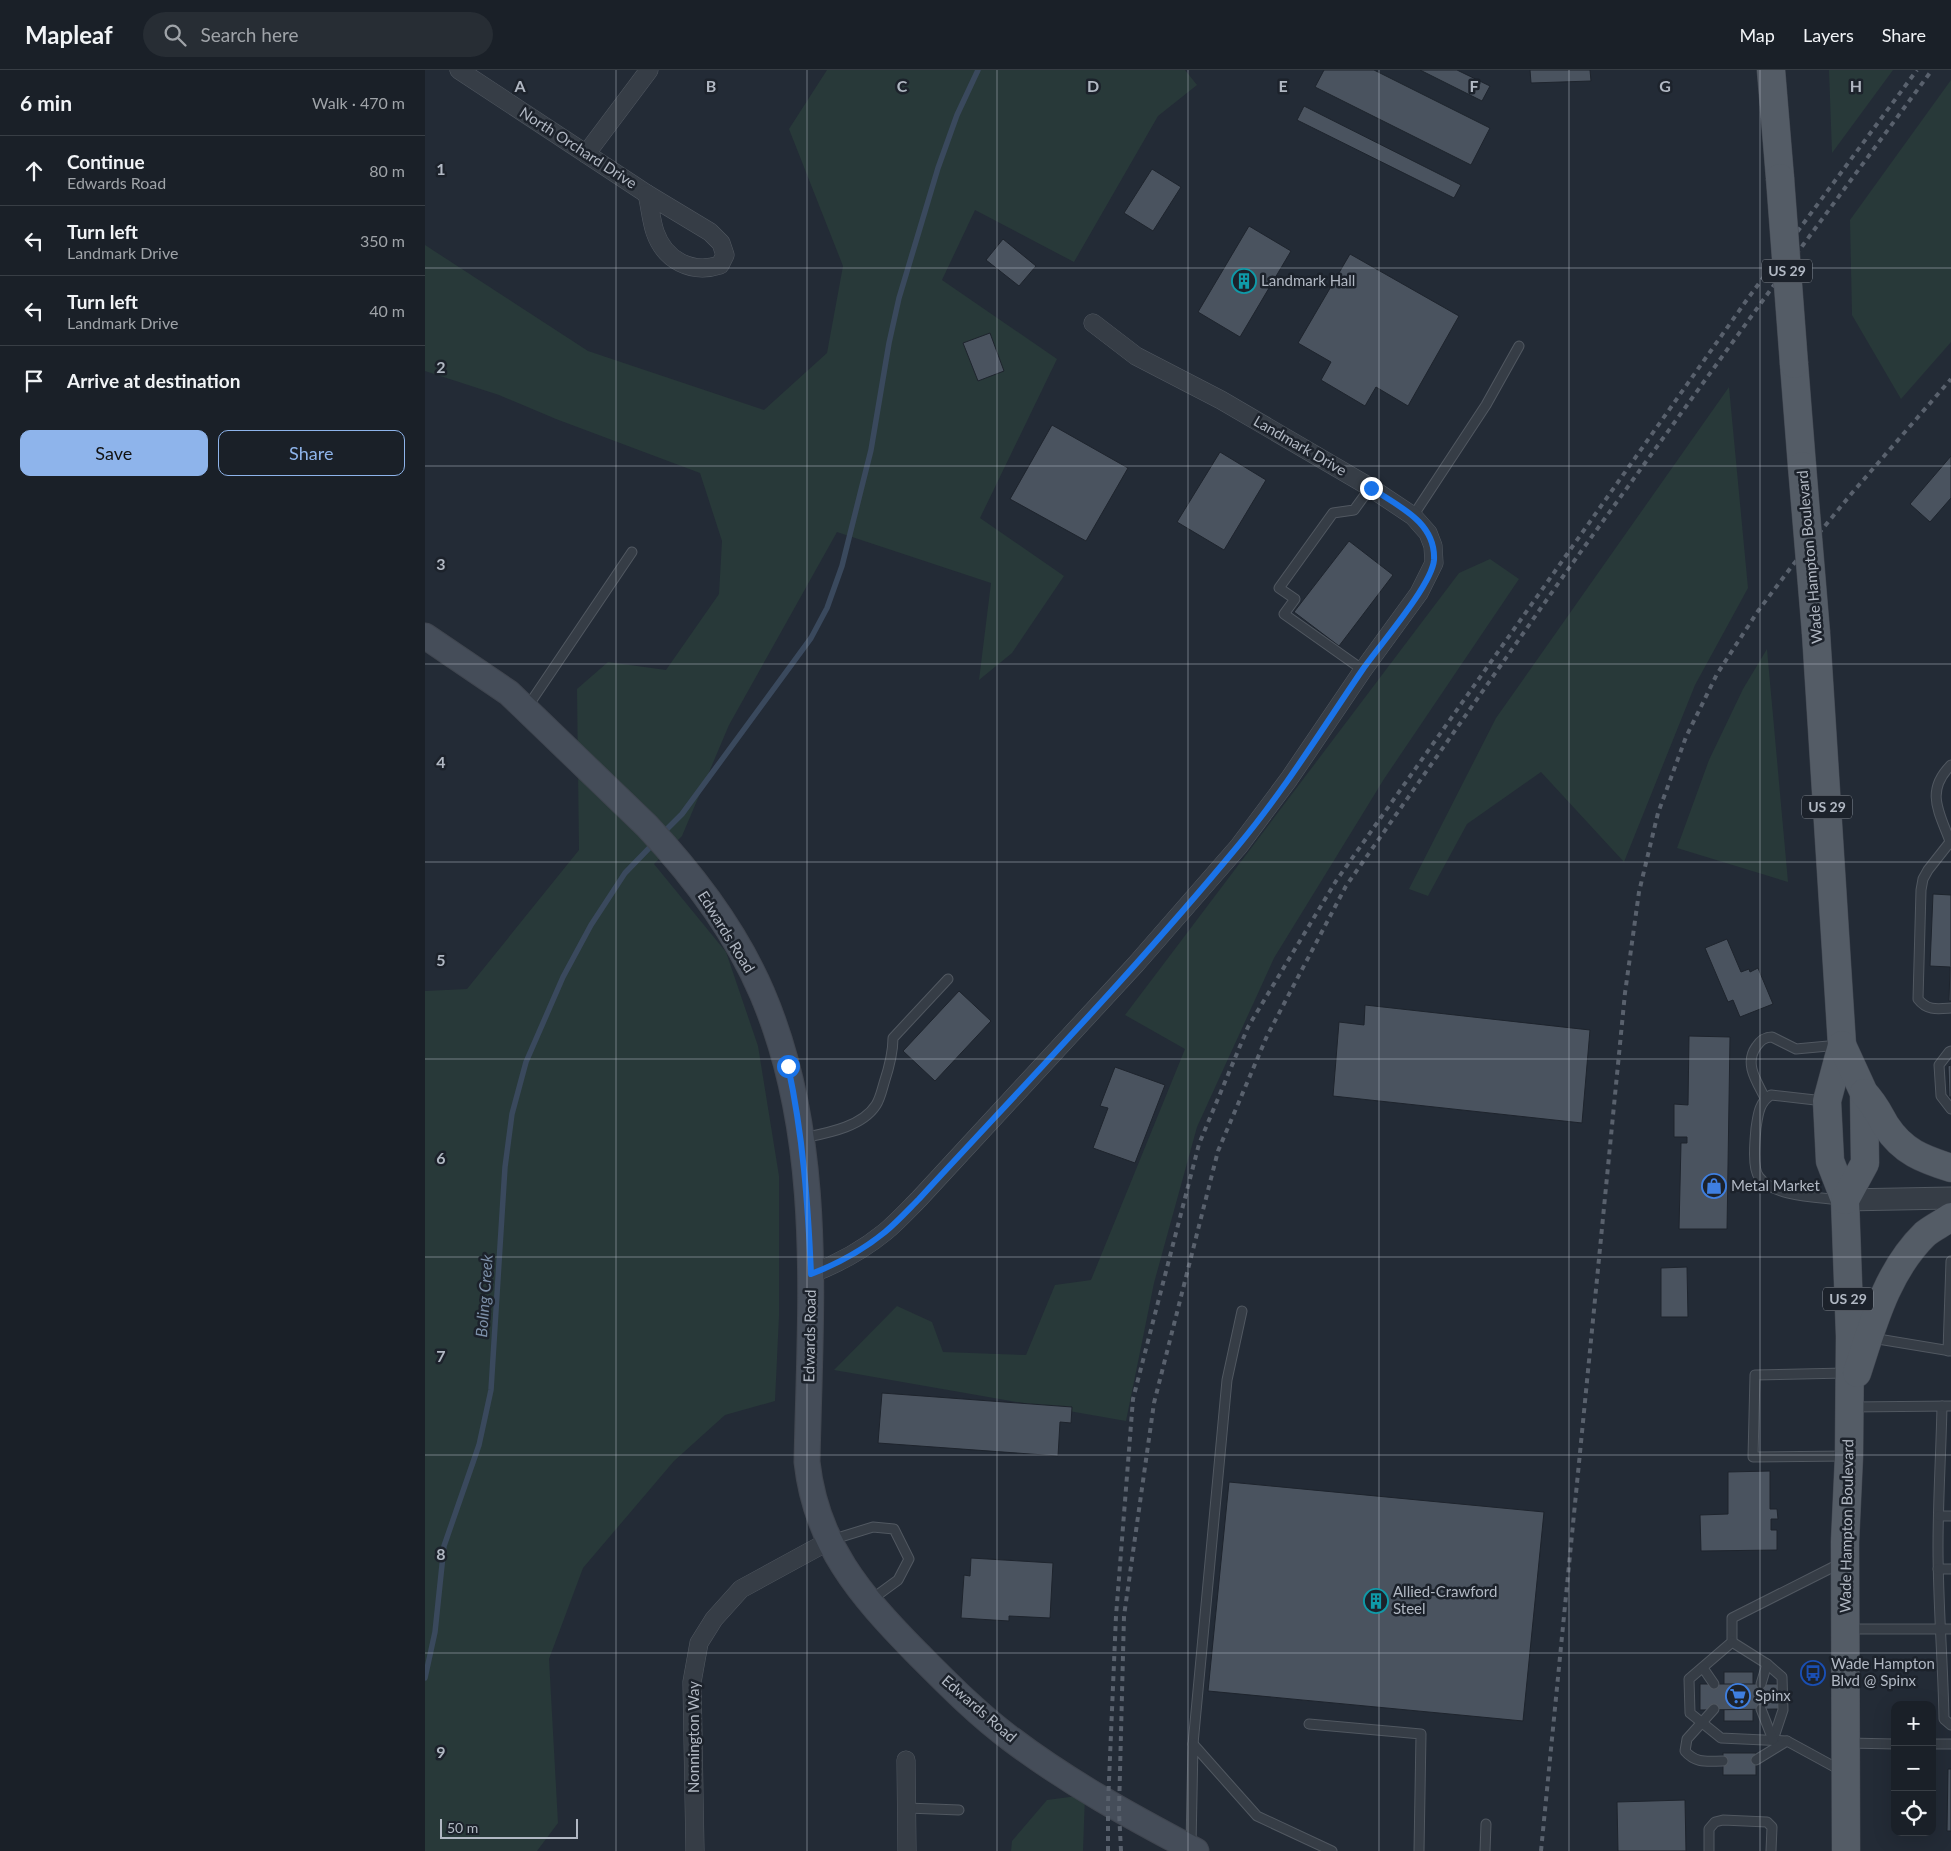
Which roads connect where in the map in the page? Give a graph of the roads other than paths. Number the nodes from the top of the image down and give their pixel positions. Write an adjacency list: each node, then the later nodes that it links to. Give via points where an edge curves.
1 (459, 70): 4 (street, North Orchard Drive)
2 (649, 70): 4 (street)
3 (1771, 70): 18 (main road, Wade Hampton Boulevard / US 29, bridge, via 1816,633)
4 (586, 154): 5 (street, North Orchard Drive)
5 (647, 194): 5 (street, North Orchard Drive, via 709,232 721,243 725,255 720,265 694,268 674,259 655,232)
6 (1093, 323): 8 (street, Landmark Drive, via 1136,356 1221,400)
7 (1519, 346): 9 (lane, via 1486,405)
8 (1371, 488): 9 (street, Landmark Drive); 12 (lane, via 1354,510 1333,514 1279,588 1295,599 1284,614)
9 (1413, 516): 12 (street, Landmark Drive, via 1428,533 1434,562 1419,593)
10 (632, 552): 13 (lane)
11 (425, 636): 13 (main road, Edwards Road, via 509,693)
12 (1363, 670): 30 (street, Landmark Drive, via 1239,846 1136,964 887,1231 827,1268)
13 (526, 709): 24 (main road, Edwards Road, via 664,844 729,932 762,992 776,1029 788,1066)
14 (1951, 765): 15 (lane, via 1941,774 1936,786 1936,801)
15 (1951, 843): 17 (lane, via 1923,879 1919,999 1931,1009)
16 (948, 979): 24 (lane, via 893,1038 887,1074 876,1105 863,1118 834,1132)
17 (1951, 1008)
18 (1841, 1045): 20 (main road, Wade Hampton Boulevard / US 29); 21 (lane, via 1796,1049 1772,1037 1761,1040 1752,1054 1751,1068); 22 (main road, Wade Hampton Boulevard / US 29)
19 (1951, 1051): 23 (lane, via 1939,1065 1941,1096)
20 (1864, 1093): 25 (main road, via 1902,1144 1922,1159); 27 (main road, Wade Hampton Boulevard / US 29, via 1865,1163)
21 (1765, 1098): 22 (lane, via 1771,1095); 27 (lane, via 1760,1106 1756,1129 1755,1166 1759,1177 1780,1191)
22 (1827, 1101): 27 (main road, Wade Hampton Boulevard / US 29, via 1830,1161)
23 (1951, 1109)
24 (801, 1138): 30 (main road, Edwards Road)
25 (1951, 1168)
26 (1951, 1198): 27 (street)
27 (1845, 1200): 32 (main road, Wade Hampton Boulevard / US 29)
28 (1951, 1217): 32 (main road, Wade Hampton Boulevard, via 1927,1233 1908,1252)
29 (1951, 1261): 33 (lane)
30 (811, 1274): 39 (main road, Edwards Road, via 807,1462 813,1500)
31 (1242, 1311): 60 (lane, via 1227,1380)
32 (1859, 1337): 33 (lane); 34 (main road, Wade Hampton Boulevard)
33 (1949, 1351)
34 (1849, 1393): 35 (lane); 36 (main road, Wade Hampton Boulevard); 36 (lane, via 1755,1375 1753,1457)
35 (1947, 1406): 37 (lane)
36 (1849, 1456): 40 (main road, Wade Hampton Boulevard)
37 (1939, 1516): 38 (lane); 41 (lane)
38 (1951, 1516)
39 (829, 1541): 43 (main road, Edwards Road); 43 (lane, via 873,1527 894,1529 909,1559 898,1580); 72 (street, Nonnington Way, via 741,1589 714,1619 699,1643 692,1682)
40 (1846, 1560): 44 (main road, Wade Hampton Boulevard); 47 (lane, via 1732,1618)
41 (1938, 1569): 42 (lane); 45 (lane)
42 (1951, 1569)
43 (869, 1601): 71 (main road, Edwards Road, via 941,1676 1011,1739 1119,1811)
44 (1846, 1629): 45 (lane); 59 (main road, Wade Hampton Boulevard)
45 (1939, 1629): 46 (lane); 56 (lane, via 1944,1719)
46 (1951, 1629)
47 (1732, 1642): 48 (lane); 49 (lane)
48 (1767, 1664): 51 (lane); 57 (lane, via 1782,1677 1783,1710)
49 (1703, 1668): 50 (lane); 54 (lane, via 1689,1679 1690,1713)
50 (1714, 1684)
51 (1761, 1684)
52 (1714, 1709): 54 (lane)
53 (1761, 1709): 57 (lane)
54 (1701, 1722): 57 (lane, via 1721,1738); 66 (lane, via 1687,1739 1685,1751 1700,1762)
55 (1309, 1724): 75 (lane, via 1421,1734)
56 (1951, 1725)
57 (1773, 1740): 58 (lane)
58 (1787, 1741): 65 (lane); 67 (lane)
59 (1846, 1743): 61 (lane); 67 (main road, Wade Hampton Boulevard)
60 (1193, 1744): 71 (lane); 74 (lane, via 1257,1816)
61 (1891, 1744)
62 (1936, 1744): 63 (lane)
63 (1951, 1744)
64 (906, 1760): 68 (street)
65 (1756, 1760)
66 (1723, 1761)
67 (1846, 1774): 79 (main road, Wade Hampton Boulevard)
68 (907, 1808): 69 (lane); 73 (street)
69 (959, 1810)
70 (1487, 1824): 76 (lane)
71 (1193, 1850)
72 (695, 1851)
73 (907, 1851)
74 (1332, 1851)
75 (1419, 1851)
76 (1485, 1851)
77 (1709, 1851): 78 (lane, via 1709,1829 1715,1822 1723,1820 1767,1822 1772,1826)
78 (1771, 1851)
79 (1846, 1851)

